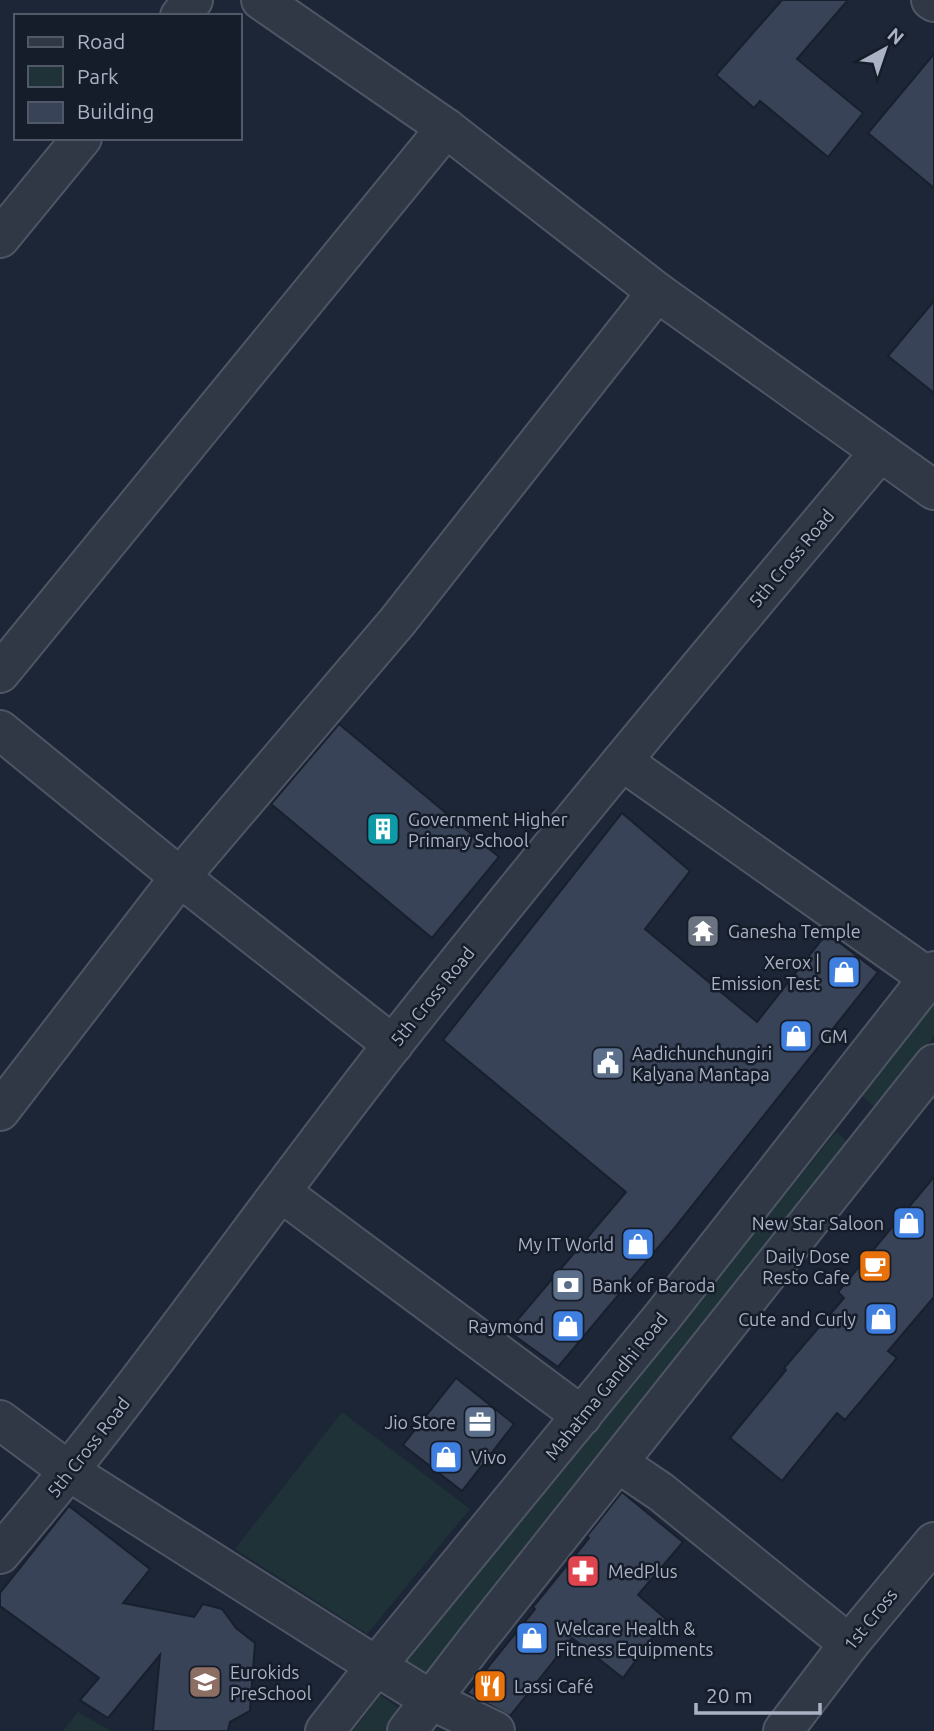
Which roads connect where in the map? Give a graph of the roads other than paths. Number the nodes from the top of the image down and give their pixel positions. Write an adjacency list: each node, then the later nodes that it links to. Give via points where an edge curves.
1 (193, 0): 3 (street)
2 (261, 0): 4 (street)
3 (182, 14)
4 (446, 128): 7 (street); 10 (street)
5 (80, 140): 6 (street)
6 (0, 238)
7 (657, 292): 8 (street); 13 (street, via 397,622)
8 (880, 452): 9 (street); 12 (street, 5th Cross Road)
9 (934, 490)
10 (0, 673)
11 (0, 730): 13 (street)
12 (622, 761): 14 (street); 15 (street, 5th Cross Road)
13 (180, 877): 15 (street); 18 (street)
14 (931, 974): 17 (street, Mahatma Gandhi Road)
15 (393, 1045): 20 (street, 5th Cross Road)
16 (934, 1064): 19 (street)
17 (831, 1101): 19 (street); 21 (street, Mahatma Gandhi Road)
18 (0, 1111)
19 (873, 1139): 23 (street)
20 (282, 1193): 21 (street); 24 (street, 5th Cross Road)
21 (582, 1416): 28 (street, Mahatma Gandhi Road)
22 (0, 1420): 24 (street)
23 (618, 1463): 27 (street, via 661,1492); 29 (street)
24 (70, 1472): 26 (street, 5th Cross Road); 28 (street)
25 (934, 1542): 27 (street, 1st Cross)
26 (0, 1554)
27 (849, 1644): 33 (street, 1st Cross)
28 (376, 1665): 29 (street); 30 (street, Mahatma Gandhi Road)
29 (431, 1700): 31 (street); 32 (street)
30 (325, 1731)
31 (407, 1731)
32 (495, 1731)
33 (783, 1731)

